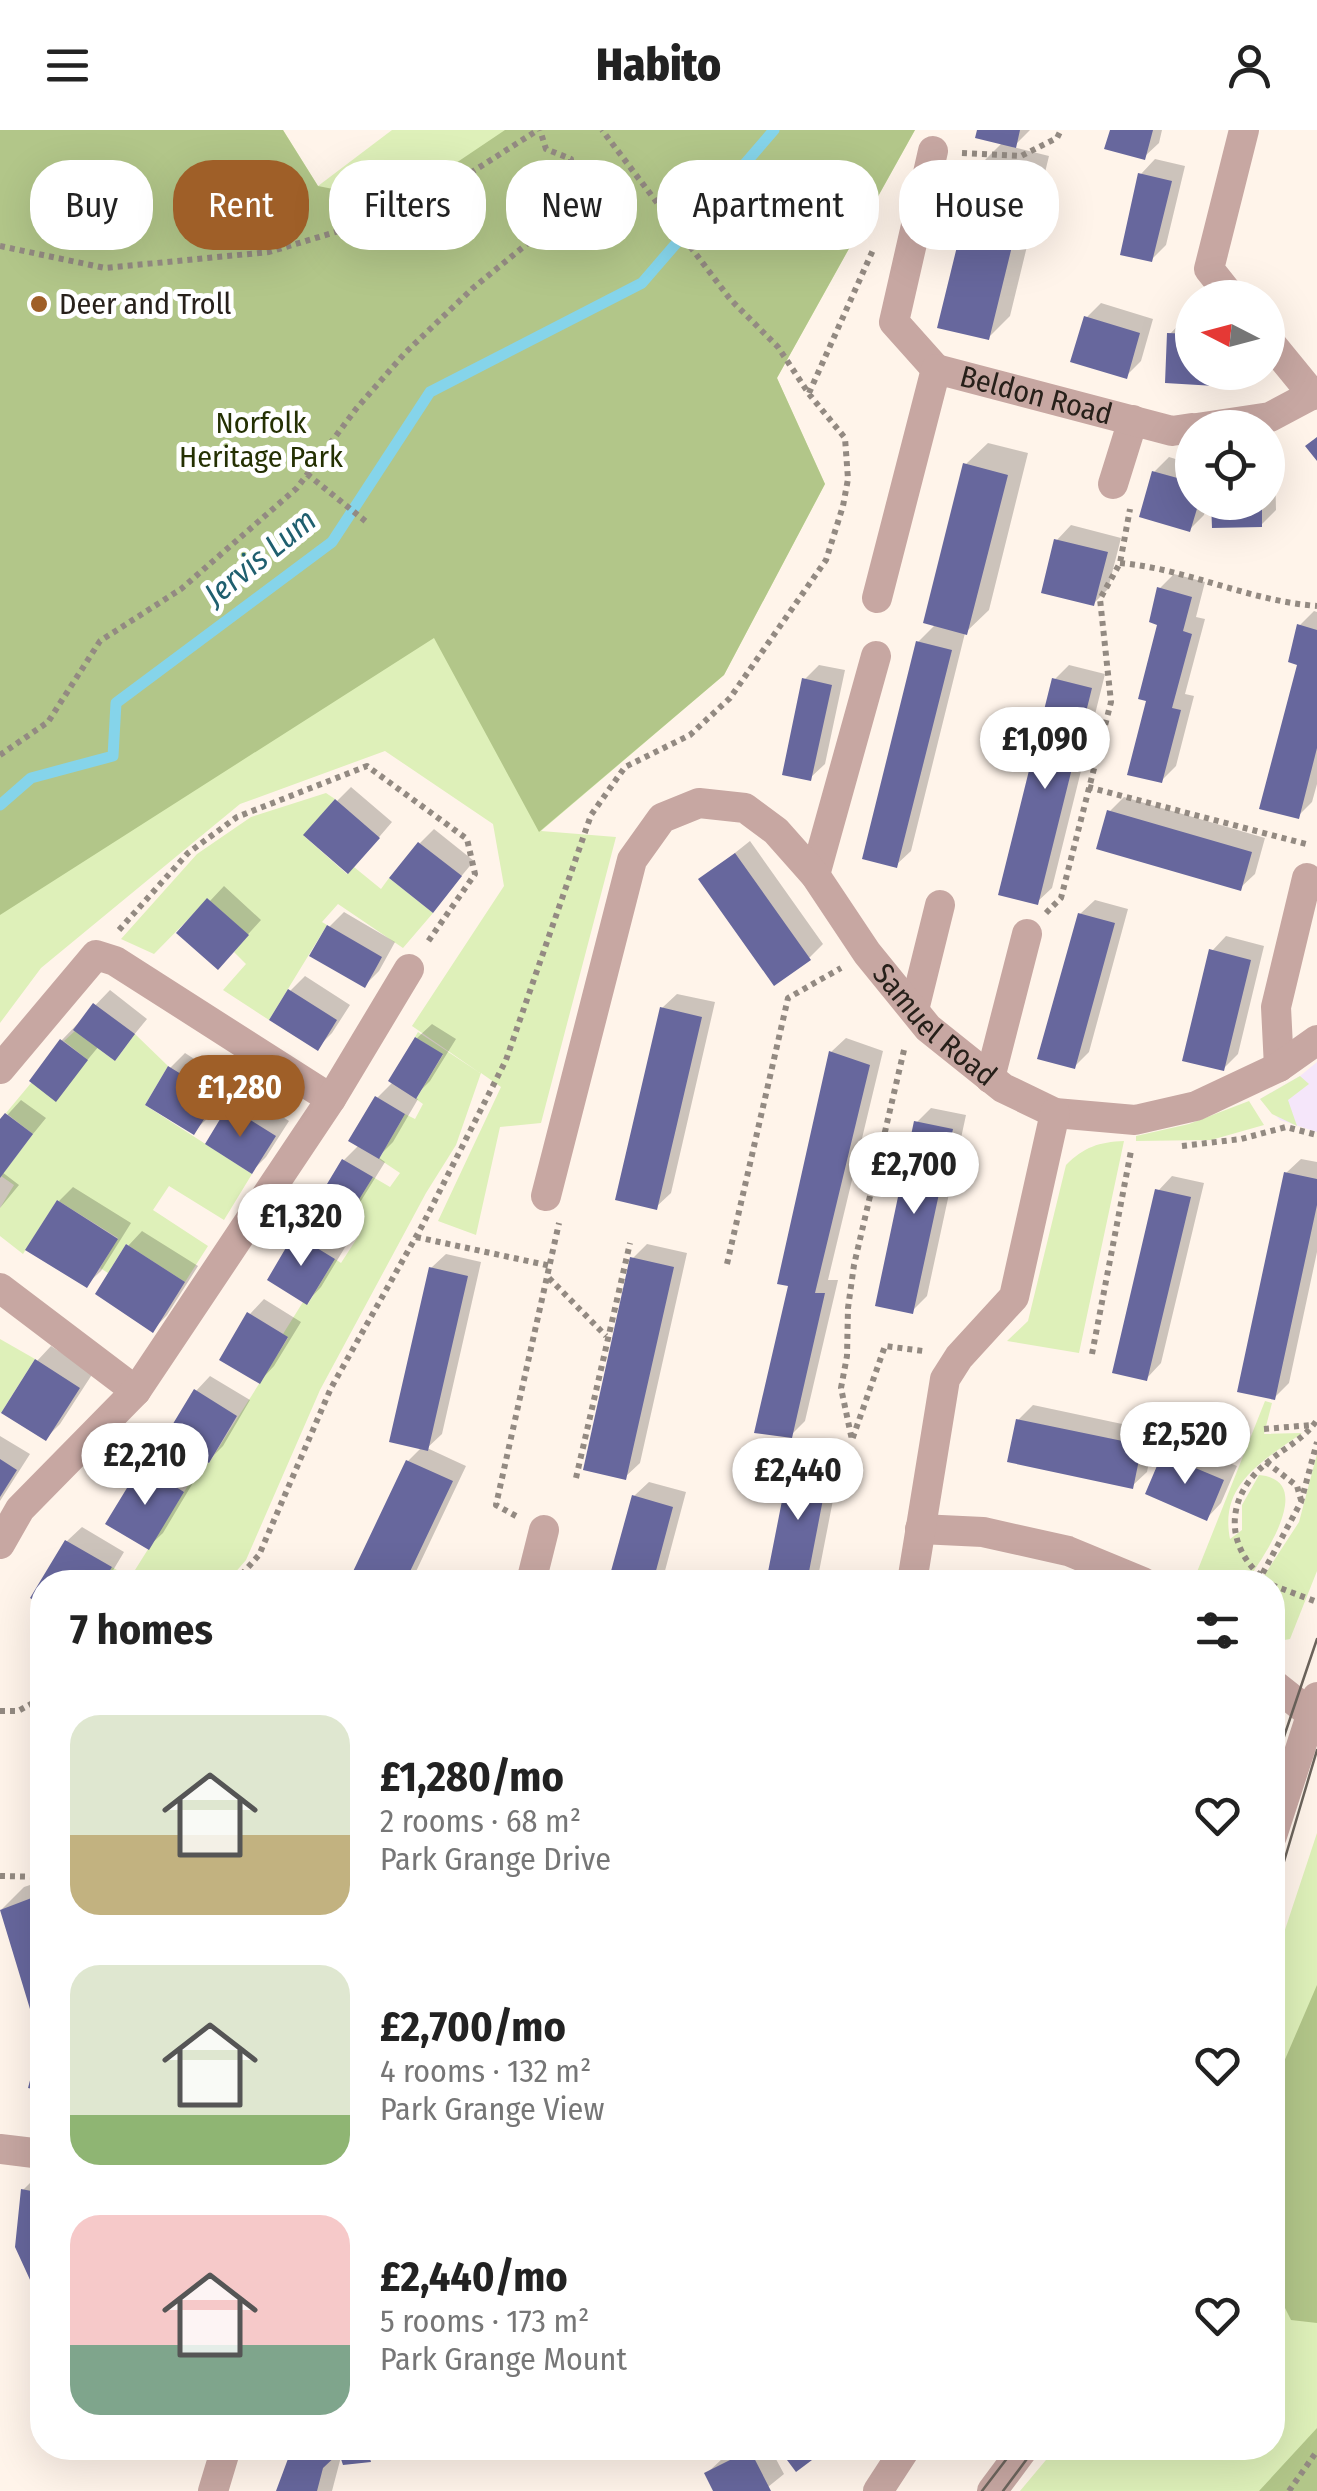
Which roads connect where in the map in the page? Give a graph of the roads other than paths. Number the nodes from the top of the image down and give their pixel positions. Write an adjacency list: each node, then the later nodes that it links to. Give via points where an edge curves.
1 (1244, 130): 3 (street, via 1209,269)
2 (933, 152): 5 (street, via 894,322)
3 (1218, 280)
4 (1285, 360): 6 (street)
5 (936, 370): 8 (street, Beldon Road); 11 (street, Beldon Road)
6 (1315, 394): 7 (street, Beldon Road)
7 (1284, 410)
8 (1132, 420): 9 (street, Beldon Road); 10 (street)
9 (1175, 431)
10 (1113, 484)
11 (877, 598)
12 (876, 656): 13 (street)
13 (815, 875): 18 (street, Samuel Road); 25 (street, Samuel Road, via 745,808 699,803 662,818 632,860 620,896)
14 (1307, 878): 20 (street, via 1276,1007)
15 (940, 905): 18 (street)
16 (1028, 934): 22 (street)
17 (408, 968): 23 (street)
18 (914, 1010): 22 (street, Samuel Road)
19 (1317, 1040): 20 (street, Samuel Road)
20 (1279, 1067): 24 (street, Samuel Road, via 1210,1101 1135,1120)
21 (0, 1069): 23 (street, via 96,955)
22 (990, 1078): 24 (street, Samuel Road)
23 (331, 1099): 27 (street)
24 (1055, 1114): 28 (street, via 1014,1296 945,1379)
25 (546, 1196)
26 (0, 1288): 27 (street)
27 (136, 1391): 30 (street, via 20,1509)
28 (920, 1529): 32 (street); 33 (street, via 983,1532 1068,1551)
29 (544, 1530): 31 (street)
30 (0, 1544)
31 (534, 1570)
32 (914, 1570)
33 (1112, 1570)
34 (1285, 1690): 35 (street)
35 (1314, 1706): 36 (street)
36 (1285, 1796)
37 (0, 2149): 38 (street)
38 (30, 2153)
39 (222, 2460): 42 (street)
40 (898, 2460): 43 (street)
41 (1015, 2460): 44 (street)
42 (213, 2491)
43 (878, 2491)
44 (992, 2491)

